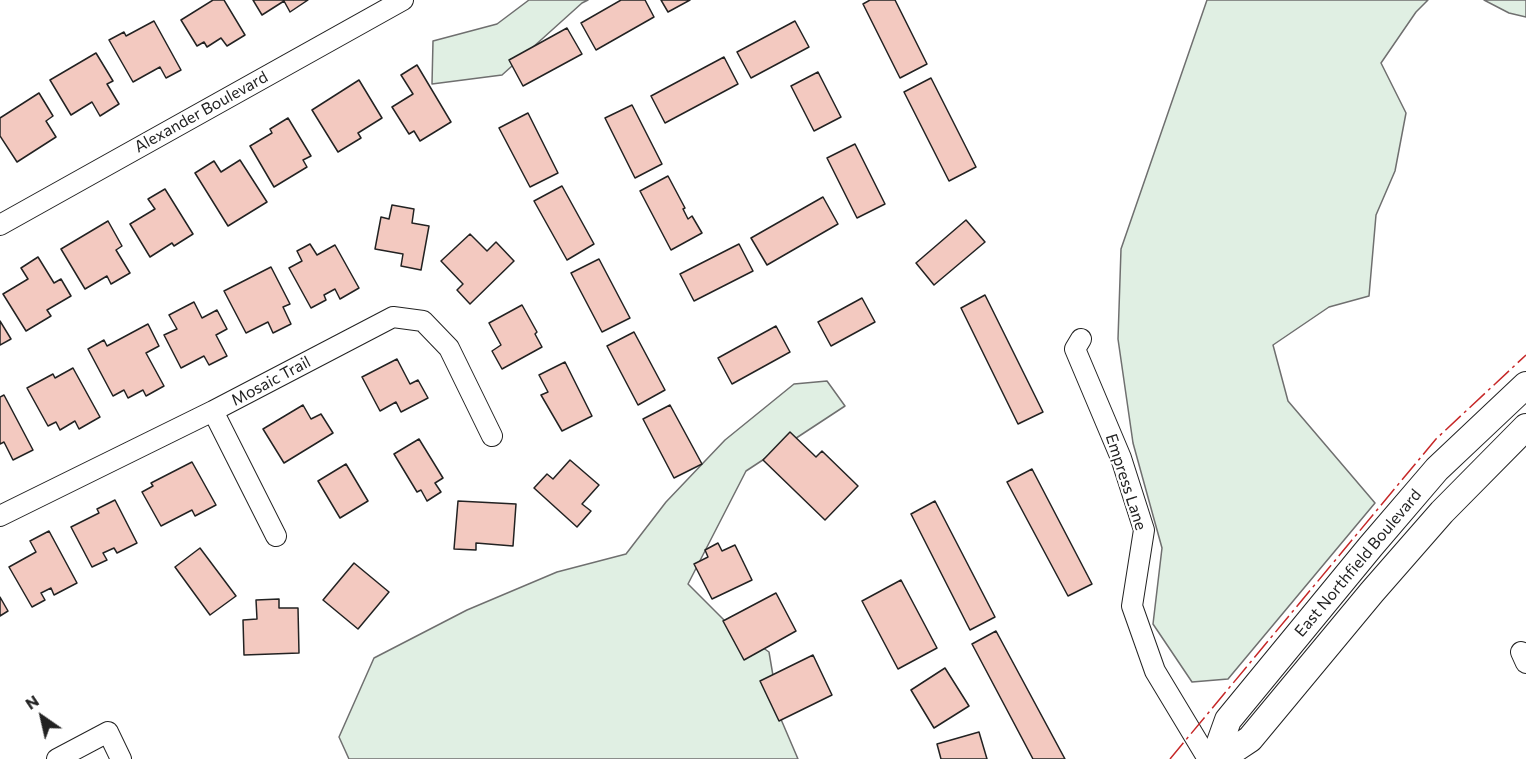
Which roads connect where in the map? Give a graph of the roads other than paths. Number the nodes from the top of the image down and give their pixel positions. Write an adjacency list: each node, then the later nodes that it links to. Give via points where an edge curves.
1 (403, 0): 2 (street, Alexander Boulevard)
2 (0, 225)
3 (1081, 339): 12 (street, Empress Lane, via 1075,349 1121,458 1144,530 1132,606 1155,671)
4 (1526, 385): 13 (main road, East Northfield Boulevard, via 1437,469 1371,546 1227,720)
5 (213, 411): 7 (street, Mosaic Trail, via 393,317 423,321 449,348); 8 (street, Mosaic Trail); 9 (street)
6 (1526, 427): 14 (main road, East Northfield Boulevard, via 1442,512 1250,739)
7 (492, 436)
8 (0, 516)
9 (276, 536)
10 (57, 759): 11 (street, via 108,732)
11 (121, 759)
12 (1208, 759)
13 (1214, 759)
14 (1220, 759)

